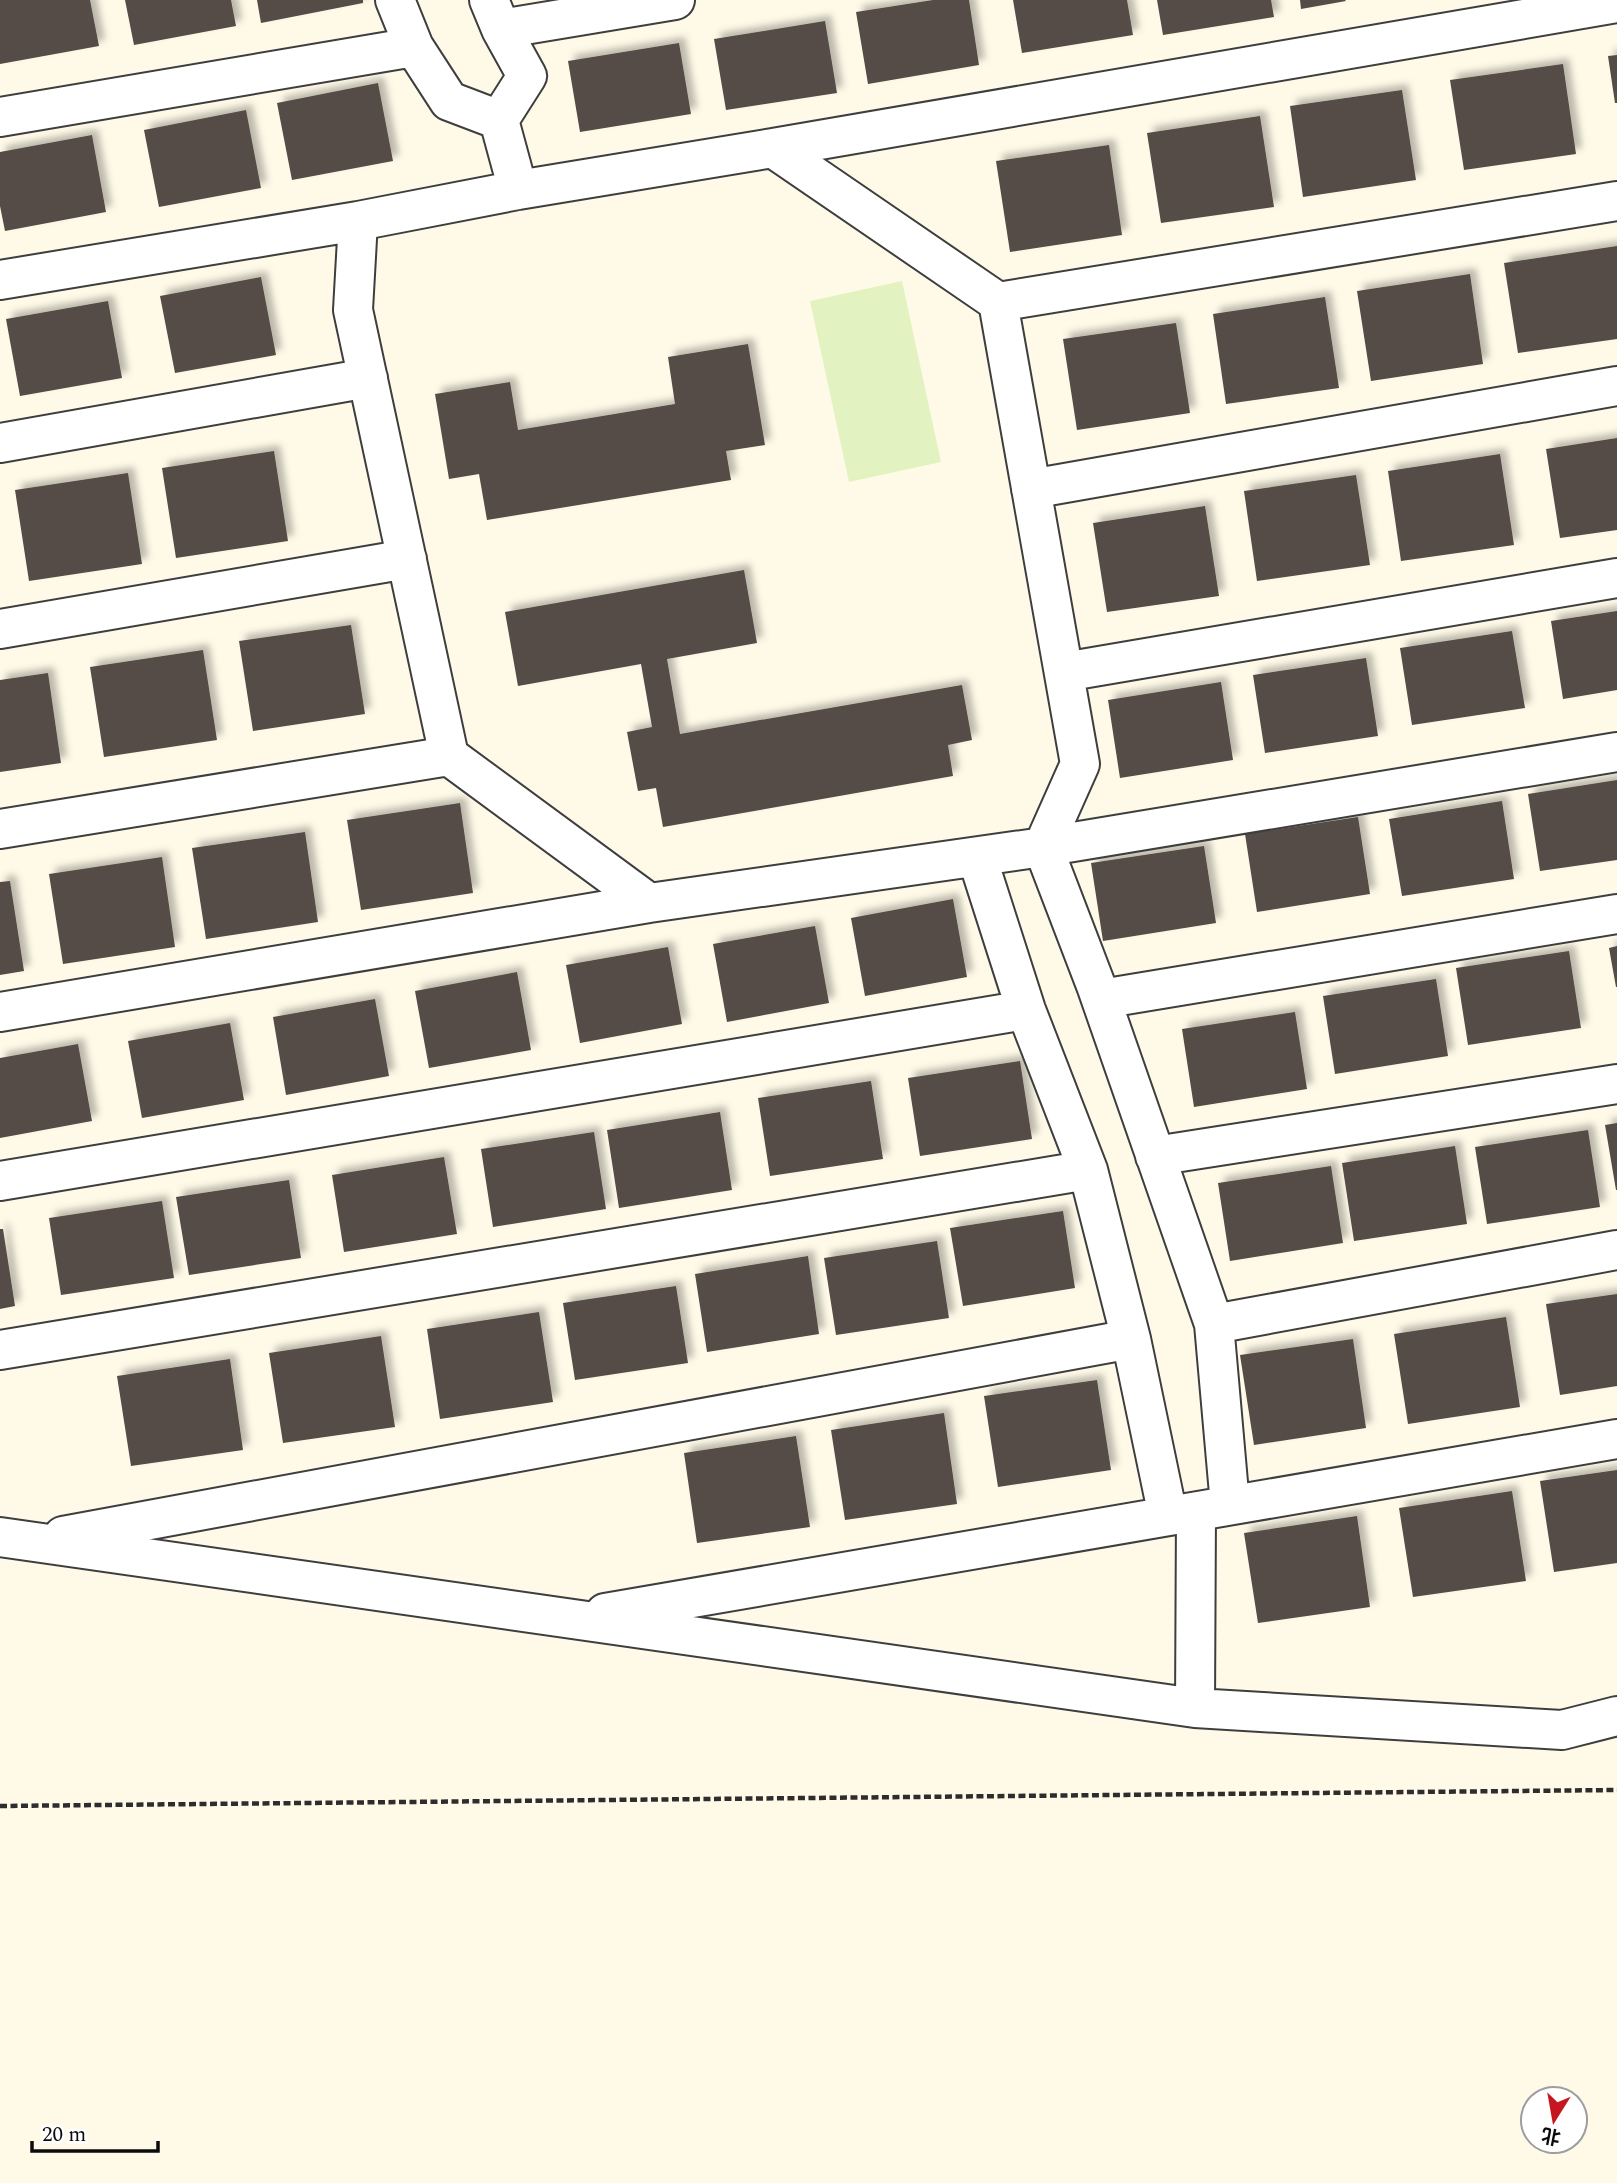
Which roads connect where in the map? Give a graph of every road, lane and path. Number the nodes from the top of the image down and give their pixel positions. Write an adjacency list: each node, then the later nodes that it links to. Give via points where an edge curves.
1 (395, 0): 5 (street)
2 (674, 0): 4 (street)
3 (1617, 3): 8 (street)
4 (495, 15): 7 (street, via 527,76)
5 (414, 47): 6 (street); 7 (street, via 449,101)
6 (0, 117)
7 (499, 120): 9 (street)
8 (773, 148): 9 (street); 13 (street)
9 (518, 190): 11 (street)
10 (1617, 201): 13 (street)
11 (358, 221): 12 (street); 14 (street, via 353,310)
12 (0, 280)
13 (998, 302): 17 (street)
14 (368, 378): 16 (street); 18 (street)
15 (1617, 386): 17 (street)
16 (0, 443)
17 (1031, 489): 21 (street)
18 (407, 559): 20 (street); 23 (street)
19 (1617, 578): 21 (street)
20 (0, 629)
21 (1064, 672): 25 (street, via 1080,764)
22 (1617, 752): 25 (street)
23 (449, 756): 24 (street); 27 (street)
24 (0, 829)
25 (1042, 848): 26 (street); 29 (street)
26 (977, 857): 27 (street); 30 (street)
27 (649, 903): 31 (street)
28 (1617, 914): 29 (street)
29 (1101, 999): 33 (street)
30 (1026, 1010): 34 (street); 35 (street)
31 (0, 1012)
32 (1617, 1084): 33 (street)
33 (1155, 1156): 37 (street)
34 (1088, 1170): 38 (street); 39 (street)
35 (0, 1181)
36 (1617, 1250): 37 (street)
37 (1214, 1324): 41 (street)
38 (1131, 1339): 41 (street); 42 (street)
39 (0, 1350)
40 (1617, 1439): 41 (street)
41 (1198, 1511): 43 (street); 44 (street)
42 (16, 1539): 43 (street)
43 (571, 1618): 44 (street)
44 (1195, 1708): 45 (street, via 1562,1730)
45 (1617, 1716)
46 (1617, 1790): 47 (path)
47 (0, 1806)

